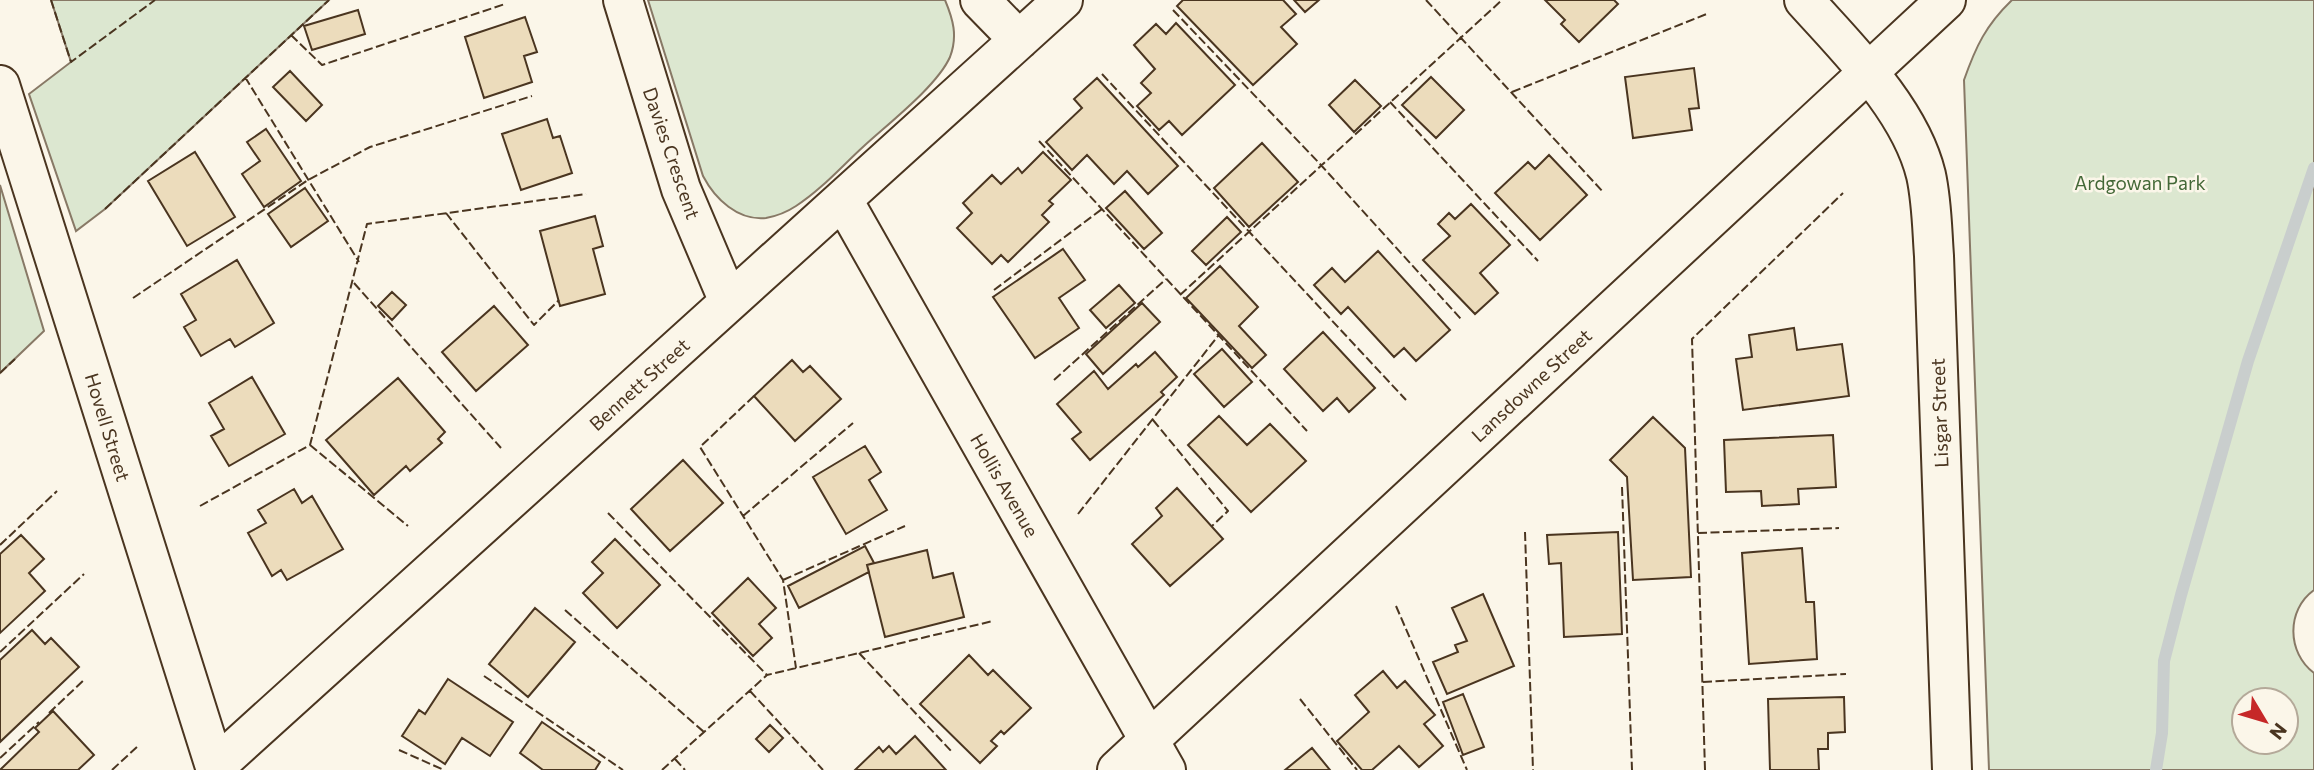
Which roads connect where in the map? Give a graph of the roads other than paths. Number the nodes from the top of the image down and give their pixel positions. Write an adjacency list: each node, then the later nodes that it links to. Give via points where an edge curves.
1 (623, 0): 10 (street, Davies Crescent, via 681,188)
2 (980, 0): 6 (street)
3 (1063, 0): 6 (street, Bennett Street)
4 (1804, 0): 7 (street, Lisgar Street)
5 (1946, 0): 7 (street, Lansdowne Street)
6 (1019, 40): 9 (street, Bennett Street)
7 (1868, 72): 11 (street, Lansdowne Street); 14 (street, Lisgar Street, via 1910,135 1930,197)
8 (0, 85): 12 (street, Hovell Street)
9 (843, 200): 10 (street, Bennett Street); 11 (street, Hollis Avenue)
10 (729, 302): 12 (street, Bennett Street)
11 (1158, 755): 13 (street, Lansdowne Street)
12 (215, 769)
13 (1117, 770)
14 (1952, 770)

